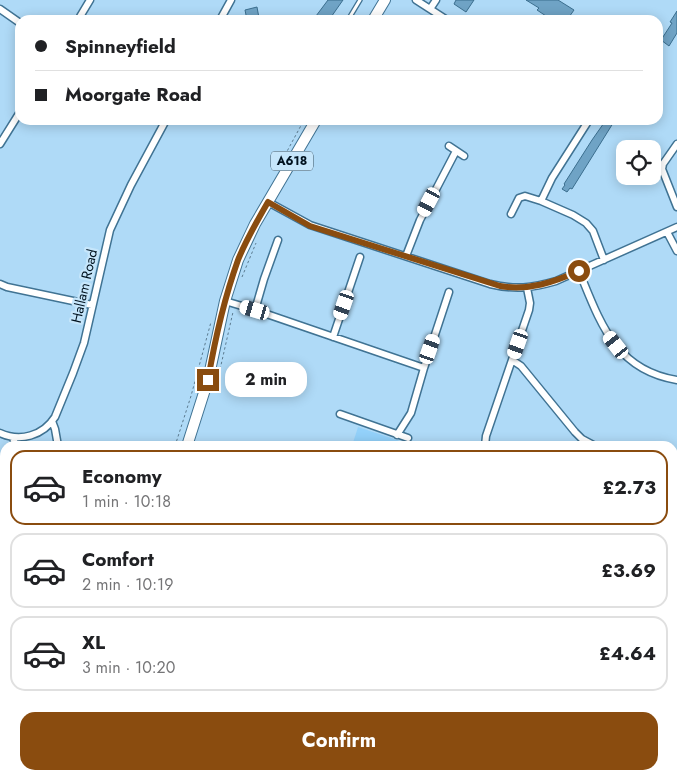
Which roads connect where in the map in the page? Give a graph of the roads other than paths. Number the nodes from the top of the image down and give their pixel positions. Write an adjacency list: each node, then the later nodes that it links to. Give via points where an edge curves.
1 (90, 0): 9 (street)
2 (231, 0): 10 (street)
3 (360, 0): 11 (lane)
4 (416, 0): 8 (street)
5 (436, 0): 8 (street)
6 (383, 1): 12 (main road)
7 (0, 9): 14 (street)
8 (430, 9): 13 (street)
9 (81, 15)
10 (223, 15)
11 (351, 15)
12 (376, 15)
13 (439, 15)
14 (15, 20)
15 (15, 120): 19 (street)
16 (163, 125): 40 (street, Hallam Road, via 110,230)
17 (313, 125): 25 (main road, A618)
18 (586, 125): 24 (street)
19 (0, 144)
20 (677, 144): 26 (street, via 662,169)
21 (449, 146): 22 (street)
22 (456, 151): 23 (street); 32 (street, via 420,220)
23 (464, 156)
24 (541, 201): 27 (street, via 525,196 519,198); 34 (street, via 590,227)
25 (268, 202): 32 (street, via 310,226); 39 (main road, A618, via 235,269)
26 (677, 207)
27 (511, 214)
28 (677, 228): 29 (street)
29 (668, 232): 31 (street); 34 (street)
30 (278, 240): 41 (street)
31 (677, 251)
32 (406, 256): 37 (street, via 490,284)
33 (360, 257): 42 (street)
34 (604, 260): 35 (street)
35 (579, 271): 37 (street); 45 (street, via 598,317 622,353 650,372)
36 (0, 284): 40 (street)
37 (527, 288): 43 (street, via 529,310)
38 (449, 292): 44 (street)
39 (230, 302): 41 (street); 54 (main road, A618)
40 (92, 305): 47 (street, Hallam Road, via 84,343)
41 (255, 310): 42 (street)
42 (333, 337): 44 (street)
43 (512, 360): 55 (street); 56 (street, via 521,366)
44 (424, 368): 49 (street, via 411,413)
45 (677, 380)
46 (340, 414): 49 (street)
47 (52, 421): 50 (street, via 36,434); 53 (street)
48 (0, 433): 50 (street)
49 (397, 435): 51 (street)
50 (13, 438): 52 (street)
51 (408, 438)
52 (14, 441)
53 (57, 441)
54 (189, 441)
55 (486, 441)
56 (586, 441)

